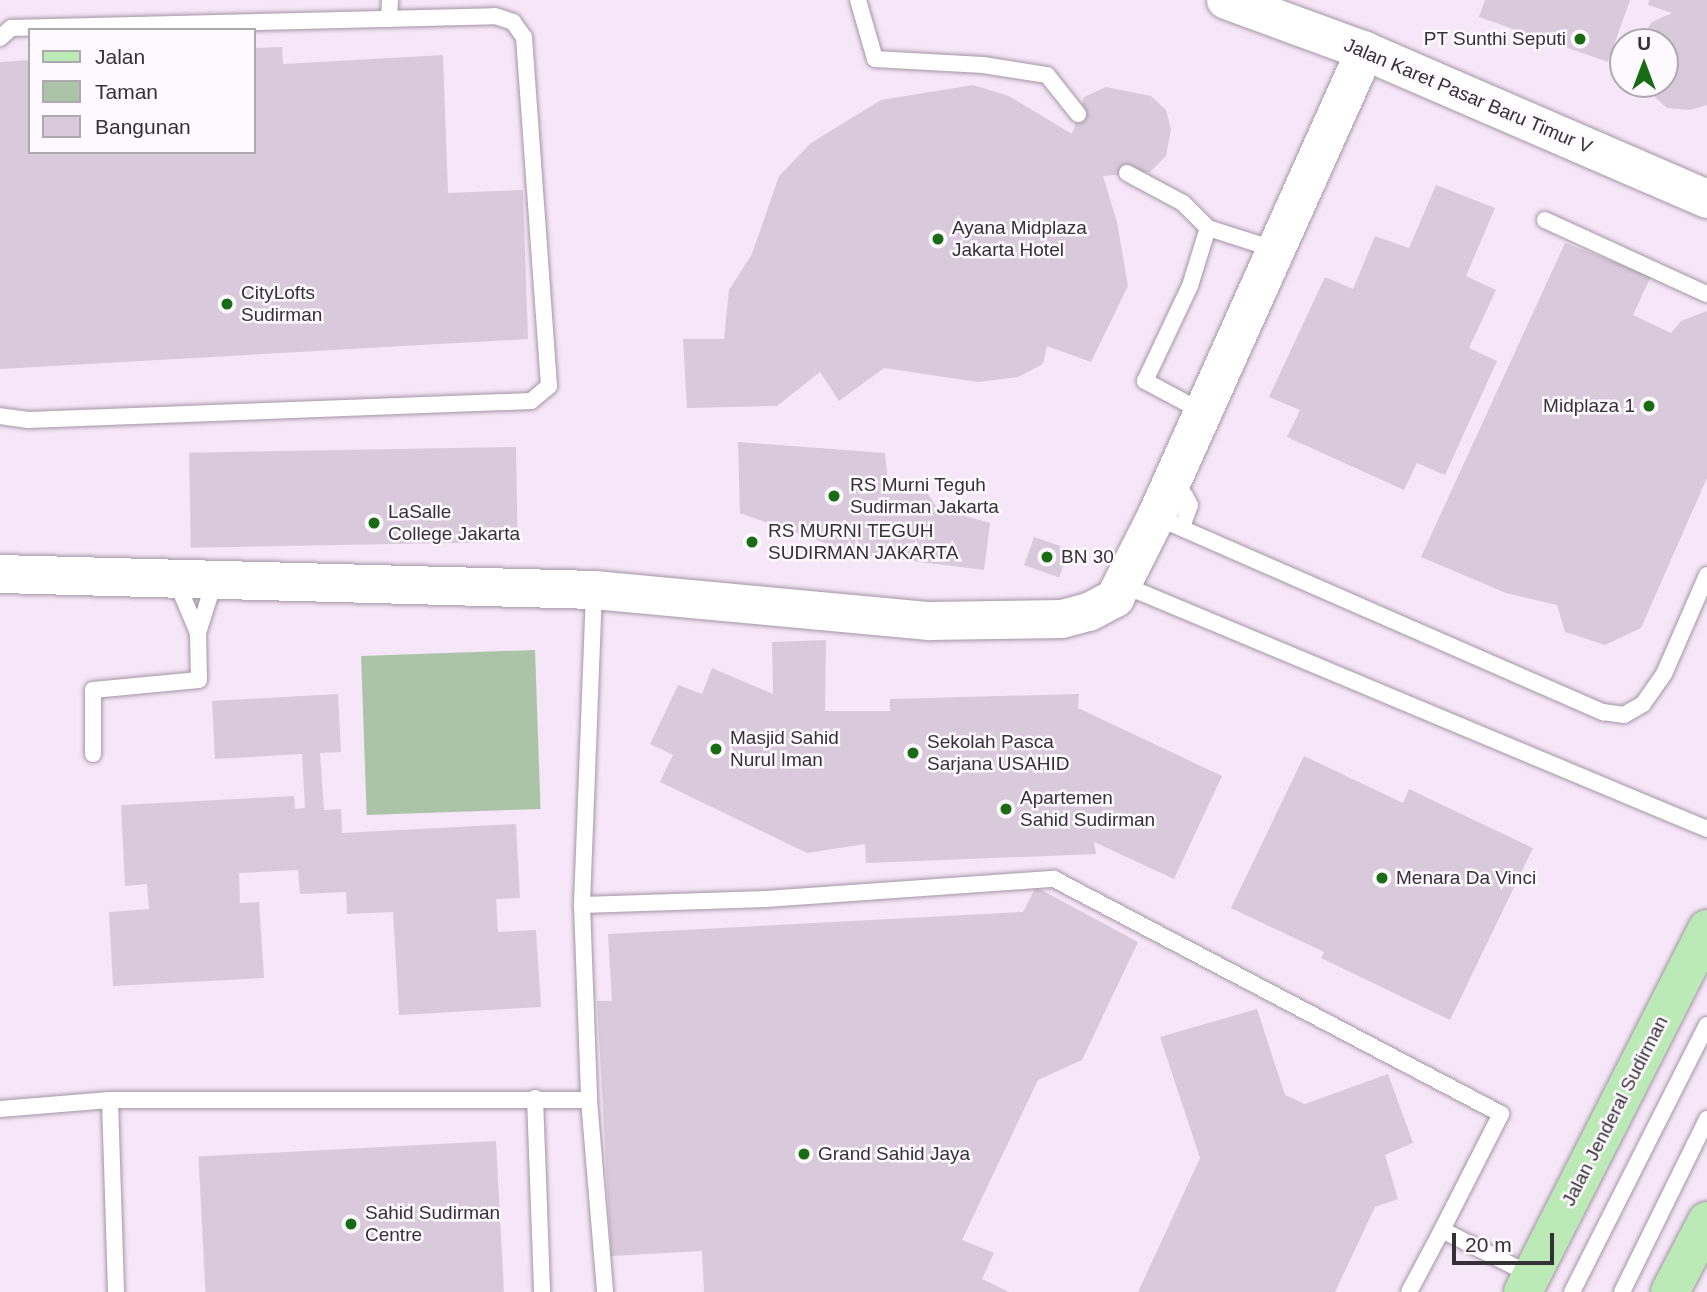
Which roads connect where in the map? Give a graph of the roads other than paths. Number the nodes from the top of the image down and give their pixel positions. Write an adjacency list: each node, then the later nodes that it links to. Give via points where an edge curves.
1 (390, 0): 4 (lane)
2 (858, 0): 7 (lane, via 875,59 983,65 1047,75)
3 (1226, 0): 6 (street, Jalan Karet Pasar Baru Timur V)
4 (389, 19): 5 (lane, via 11,28); 15 (lane, via 495,16 513,22 524,37 549,386 531,401 28,420)
5 (0, 38)
6 (1365, 51): 9 (street, Jalan Karet Pasar Baru Timur V); 12 (street)
7 (1078, 114)
8 (1127, 173): 11 (lane, via 1183,203)
9 (1707, 199)
10 (1545, 220): 13 (lane)
11 (1208, 228): 12 (lane); 14 (lane, via 1190,286 1145,381)
12 (1277, 250): 14 (street)
13 (1707, 293)
14 (1203, 411): 16 (street)
15 (0, 416)
16 (1176, 502): 18 (lane, via 1603,712 1624,715 1643,705 1664,674); 21 (street)
17 (0, 574): 19 (street)
18 (1707, 575)
19 (175, 578): 20 (street); 23 (lane)
20 (215, 578): 22 (street); 23 (lane)
21 (1121, 584): 22 (street, via 1115,598 1062,619 930,621); 25 (lane)
22 (594, 590): 26 (lane)
23 (198, 633): 24 (lane, via 199,680 103,685 93,690)
24 (93, 754)
25 (1707, 829)
26 (582, 905): 31 (lane); 35 (lane, via 766,899 1054,879 1501,1114)
27 (1707, 929): 37 (main road, Jalan Jenderal Sudirman)
28 (1707, 1025): 42 (lane)
29 (535, 1098): 30 (lane); 31 (lane); 39 (lane)
30 (110, 1100): 32 (lane); 38 (lane)
31 (589, 1100): 40 (lane)
32 (0, 1109)
33 (1707, 1119): 43 (lane)
34 (1707, 1221): 36 (main road)
35 (1442, 1230): 37 (lane); 41 (lane)
36 (1687, 1275)
37 (1527, 1283)
38 (116, 1292)
39 (542, 1292)
40 (605, 1292)
41 (1409, 1292)
42 (1572, 1292)
43 (1622, 1292)

